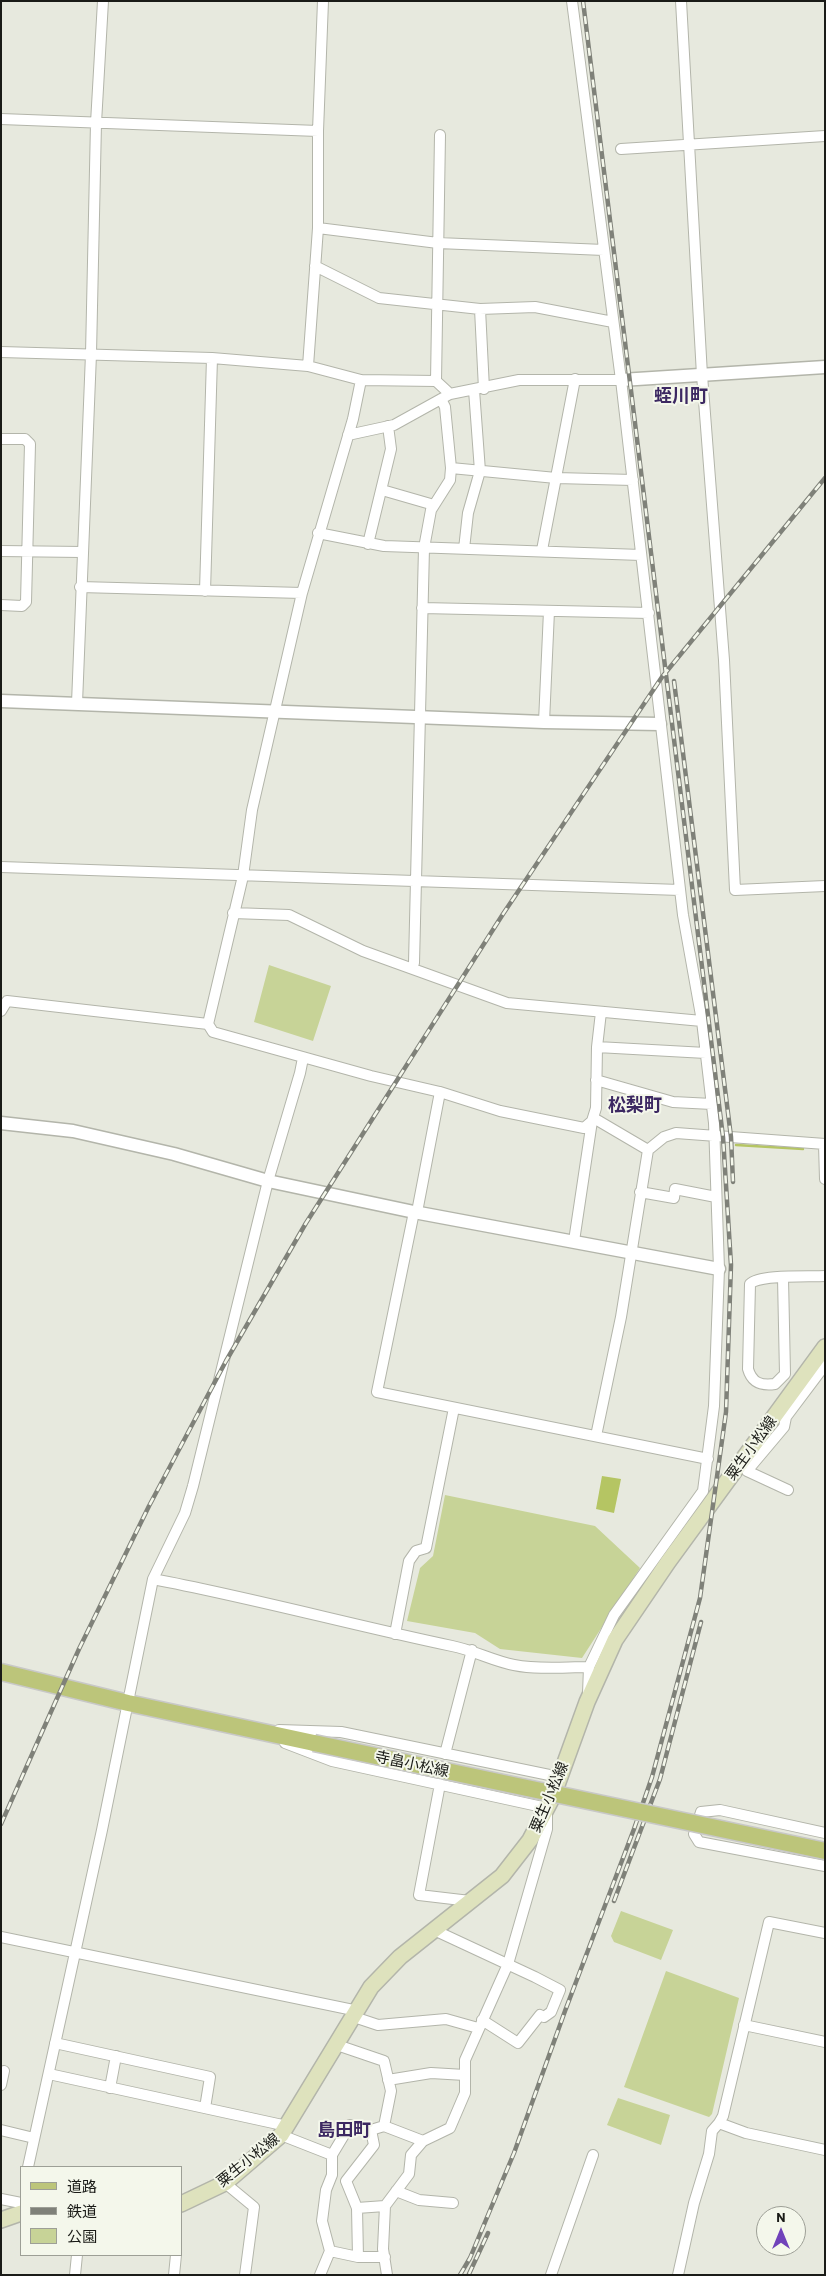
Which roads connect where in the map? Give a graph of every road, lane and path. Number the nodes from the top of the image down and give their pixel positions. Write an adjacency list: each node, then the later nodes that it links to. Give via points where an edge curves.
1 (103, 1): 6 (street)
2 (323, 1): 7 (street)
3 (572, 1): 14 (street)
4 (681, 1): 10 (street)
5 (1, 119): 6 (street)
6 (96, 123): 7 (street); 20 (street)
7 (318, 131): 12 (street)
8 (440, 135): 13 (street)
9 (825, 136): 10 (street)
10 (689, 145): 11 (street); 24 (street)
11 (620, 148)
12 (318, 228): 13 (street); 15 (street)
13 (438, 243): 14 (street); 16 (street)
14 (604, 250): 18 (street)
15 (315, 266): 16 (street, via 379,298); 22 (street)
16 (437, 305): 17 (street); 28 (street)
17 (480, 309): 18 (street, via 535,307); 29 (street)
18 (613, 322): 27 (street)
19 (1, 352): 20 (street)
20 (91, 354): 21 (street); 47 (street)
21 (212, 358): 22 (street); 50 (street)
22 (308, 366): 26 (street)
23 (825, 367): 24 (street)
24 (702, 375): 27 (street); 65 (street, via 724,660 735,890)
25 (575, 379): 27 (street); 29 (street, via 519,380); 36 (street)
26 (361, 380): 28 (street); 32 (street)
27 (622, 380): 37 (street)
28 (436, 381): 30 (street)
29 (479, 389): 30 (street); 35 (street)
30 (446, 397): 31 (street); 34 (street)
31 (388, 426): 32 (street); 38 (street, via 391,449)
32 (348, 435): 40 (street)
33 (1, 438): 46 (street, via 25,439 30,444)
34 (451, 468): 35 (street); 39 (street, via 450,480)
35 (480, 471): 36 (street); 43 (street, via 468,513)
36 (556, 478): 37 (street); 45 (street)
37 (633, 480): 48 (street)
38 (382, 490): 39 (street); 41 (street)
39 (434, 505): 42 (street)
40 (318, 533): 41 (street); 51 (street)
41 (368, 544): 42 (street)
42 (424, 548): 43 (street); 53 (street)
43 (464, 549): 45 (street)
44 (1, 550): 46 (street)
45 (542, 550): 48 (street)
46 (29, 552): 47 (street); 52 (street, via 26,602 22,606)
47 (82, 552): 49 (street)
48 (641, 555): 55 (street)
49 (80, 587): 50 (street); 57 (street)
50 (205, 591): 51 (street)
51 (302, 593): 58 (street)
52 (1, 606)
53 (422, 608): 54 (street); 59 (street)
54 (548, 611): 55 (street); 60 (street)
55 (649, 613): 61 (street)
56 (1, 701): 57 (street)
57 (77, 704): 58 (street)
58 (275, 712): 59 (street); 63 (street, via 252,810)
59 (419, 716): 60 (street); 64 (street)
60 (544, 722): 61 (street)
61 (660, 724): 66 (street)
62 (1, 868): 63 (street)
63 (243, 876): 64 (street); 67 (street)
64 (418, 882): 66 (street); 68 (street)
65 (825, 886)
66 (680, 890): 71 (street)
67 (234, 913): 70 (street, via 289,915 363,951 507,1003); 72 (street)
68 (414, 963)
69 (1, 1011): 72 (street, via 8,1001)
70 (601, 1012): 71 (street); 73 (street)
71 (702, 1021): 74 (street)
72 (208, 1024): 75 (street, via 213,1032)
73 (597, 1047): 74 (street); 76 (street)
74 (706, 1053): 78 (street)
75 (302, 1058): 77 (street); 85 (street)
76 (596, 1080): 78 (street, via 673,1102); 79 (street, via 596,1108)
77 (440, 1092): 79 (street, via 500,1111 584,1128); 88 (street)
78 (712, 1104): 81 (street)
79 (592, 1121): 83 (street, via 597,1120); 89 (street)
80 (1, 1124): 85 (street, via 73,1131 174,1154)
81 (714, 1136): 82 (street); 83 (street, via 676,1133); 87 (street)
82 (824, 1144): 84 (street)
83 (648, 1150): 86 (street)
84 (825, 1179)
85 (268, 1181): 88 (street); 100 (street, via 193,1486 185,1513)
86 (640, 1192): 87 (street, via 674,1198 676,1189); 90 (street)
87 (716, 1196): 91 (street)
88 (416, 1212): 89 (street); 96 (street, via 377,1392)
89 (574, 1241): 90 (street)
90 (631, 1253): 91 (street); 97 (street)
91 (719, 1269): 98 (street, via 714,1406)
92 (825, 1276): 93 (street)
93 (783, 1278): 93 (street, via 785,1374 775,1384 760,1384 753,1380 748,1369 748,1288 758,1279)
94 (825, 1347): 105 (main road, 粟生小松線, via 633,1611 615,1640)
95 (825, 1365): 99 (street, via 786,1417 784,1427 748,1471)
96 (454, 1408): 97 (street); 101 (street, via 426,1548 416,1551 409,1561)
97 (596, 1436): 98 (street)
98 (708, 1459): 103 (street, via 703,1491 614,1615)
99 (788, 1490)
100 (153, 1579): 101 (street, via 236,1595); 106 (street)
101 (395, 1634): 102 (street)
102 (472, 1650): 103 (street, via 512,1665); 108 (street)
103 (589, 1667): 105 (street)
104 (1, 1672): 106 (main road, 寺畠小松線)
105 (587, 1702): 109 (main road, 粟生小松線)
106 (128, 1703): 107 (main road, 寺畠小松線); 119 (street)
107 (270, 1734): 108 (street, via 280,1730 341,1732); 110 (street, via 332,1761); 113 (main road, 寺畠小松線, bridge)
108 (445, 1754): 109 (street)
109 (559, 1777): 111 (main road, 粟生小松線)
110 (440, 1784): 111 (street); 115 (street, via 419,1895)
111 (547, 1808): 115 (main road, 粟生小松線, via 530,1840 502,1876); 120 (street, via 547,1829)
112 (825, 1833): 114 (street, via 720,1810 702,1812 694,1834 700,1842)
113 (825, 1851)
114 (825, 1866)
115 (470, 1901): 116 (main road, 粟生小松線)
116 (434, 1930): 120 (street); 121 (main road, 粟生小松線, via 400,1957 372,1986)
117 (825, 1934): 123 (street, via 769,1922)
118 (1, 1937): 119 (street)
119 (75, 1952): 121 (street); 125 (street)
120 (508, 1964): 122 (street); 122 (street, via 560,1990 558,2000 551,2012 544,2017 540,2015 518,2043)
121 (356, 2014): 122 (street, via 378,2025 446,2020); 126 (main road, 粟生小松線)
122 (480, 2024): 130 (street, via 465,2060)
123 (744, 2025): 124 (street); 135 (street)
124 (825, 2042)
125 (55, 2043): 127 (street); 129 (street)
126 (337, 2045): 131 (street, via 384,2061); 138 (main road, 粟生小松線)
127 (116, 2056): 133 (street); 134 (street, via 210,2077)
128 (4, 2070): 132 (street)
129 (49, 2074): 133 (street); 140 (street)
130 (465, 2075): 131 (street, via 431,2073); 141 (street, via 465,2093 450,2128)
131 (388, 2080): 136 (street, via 391,2091)
132 (1, 2085)
133 (110, 2088): 134 (street)
134 (205, 2108): 138 (street)
135 (719, 2123): 142 (street, via 746,2133); 167 (street, via 712,2131)
136 (384, 2126): 139 (street); 141 (street)
137 (1, 2130): 140 (street)
138 (284, 2130): 144 (street); 146 (main road, 粟生小松線)
139 (371, 2130): 144 (street, via 350,2125); 153 (street, via 374,2145 346,2181)
140 (34, 2138): 145 (street)
141 (423, 2141): 147 (street, via 412,2154 408,2174)
142 (825, 2150)
143 (593, 2154): 166 (street)
144 (332, 2155): 156 (street, via 332,2176 326,2190 322,2222)
145 (28, 2166)
146 (225, 2183): 152 (main road, 粟生小松線); 163 (street, via 254,2207)
147 (396, 2191): 150 (street, via 419,2200); 151 (street)
148 (1, 2199): 149 (street)
149 (20, 2203)
150 (453, 2203)
151 (385, 2206): 153 (street); 159 (street)
152 (182, 2207)
153 (357, 2208): 160 (street)
154 (20, 2213): 155 (main road)
155 (2, 2221)
156 (330, 2251): 160 (street); 164 (street)
157 (77, 2256): 161 (street)
158 (176, 2256): 162 (street)
159 (384, 2256): 160 (street); 165 (street)
160 (358, 2257)
161 (75, 2275)
162 (174, 2275)
163 (245, 2275)
164 (320, 2275)
165 (387, 2275)
166 (551, 2275)
167 (678, 2275)

